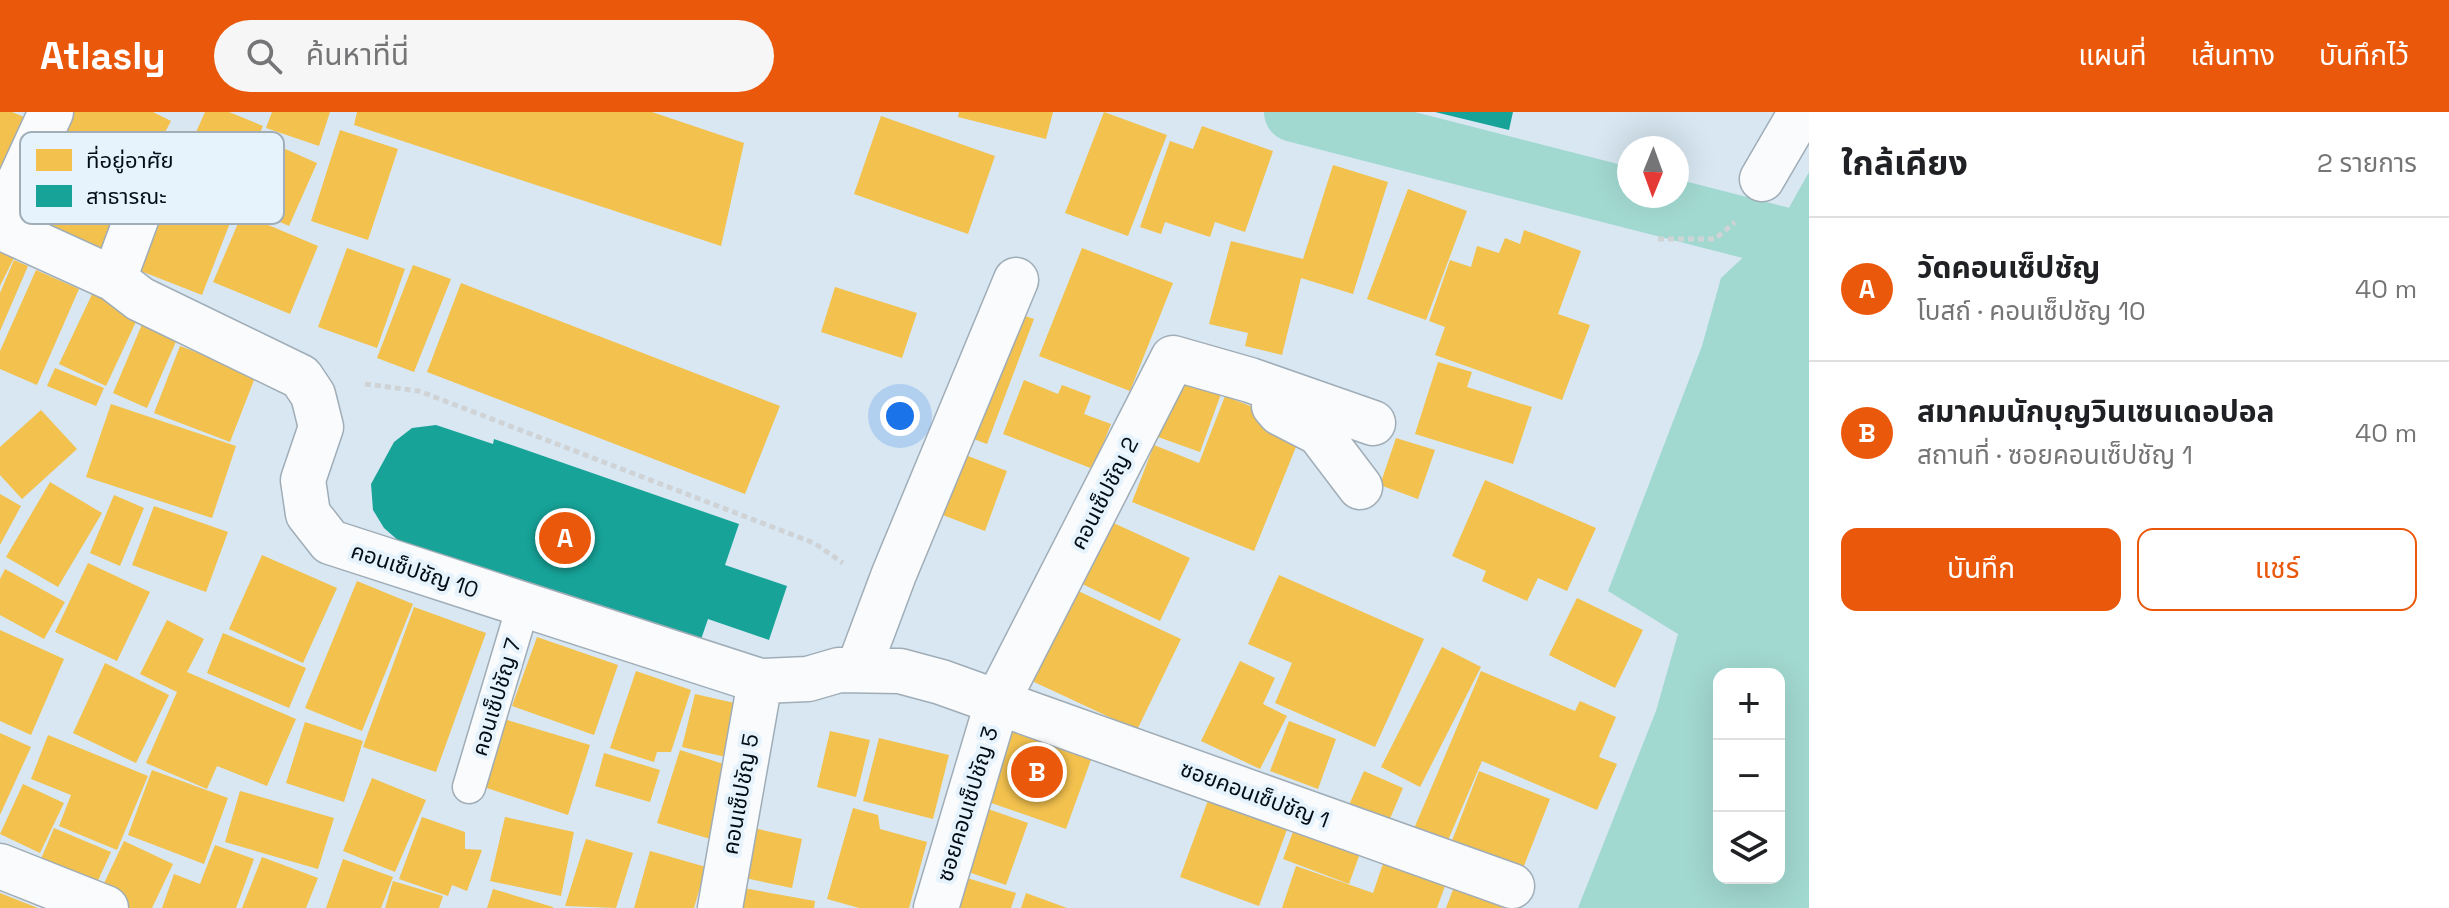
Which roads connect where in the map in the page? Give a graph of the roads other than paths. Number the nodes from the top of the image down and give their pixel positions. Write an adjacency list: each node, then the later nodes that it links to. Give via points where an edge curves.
1 (51, 112): 3 (street)
2 (1801, 112): 4 (street)
3 (42, 132)
4 (1762, 179)
5 (20, 181): 7 (street)
6 (134, 224): 8 (street)
7 (0, 225): 8 (street)
8 (114, 279): 13 (street, คอนเซ็ปชัญ 10, via 140,299 301,377 313,395 321,427 303,480 308,514 330,542)
9 (1016, 280): 14 (street)
10 (1250, 380): 11 (street, คอนเซ็ปชัญ 2); 12 (street, via 1280,413 1319,433); 16 (street, คอนเซ็ปชัญ 2, via 1173,358)
11 (1373, 423)
12 (1360, 487)
13 (523, 606): 15 (street, คอนเซ็ปชัญ 10); 17 (lane, คอนเซ็ปชัญ 7)
14 (858, 670): 15 (street, คอนเซ็ปชัญ 10); 16 (street, คอนเซ็ปชัญ 10, via 900,671)
15 (760, 681): 21 (street, คอนเซ็ปชัญ 5)
16 (998, 700): 19 (street, ซอยคอนเซ็ปชัญ 1); 22 (street, ซอยคอนเซ็ปชัญ 3)
17 (469, 787)
18 (0, 866): 20 (street)
19 (1512, 886)
20 (106, 908)
21 (720, 908)
22 (936, 908)

